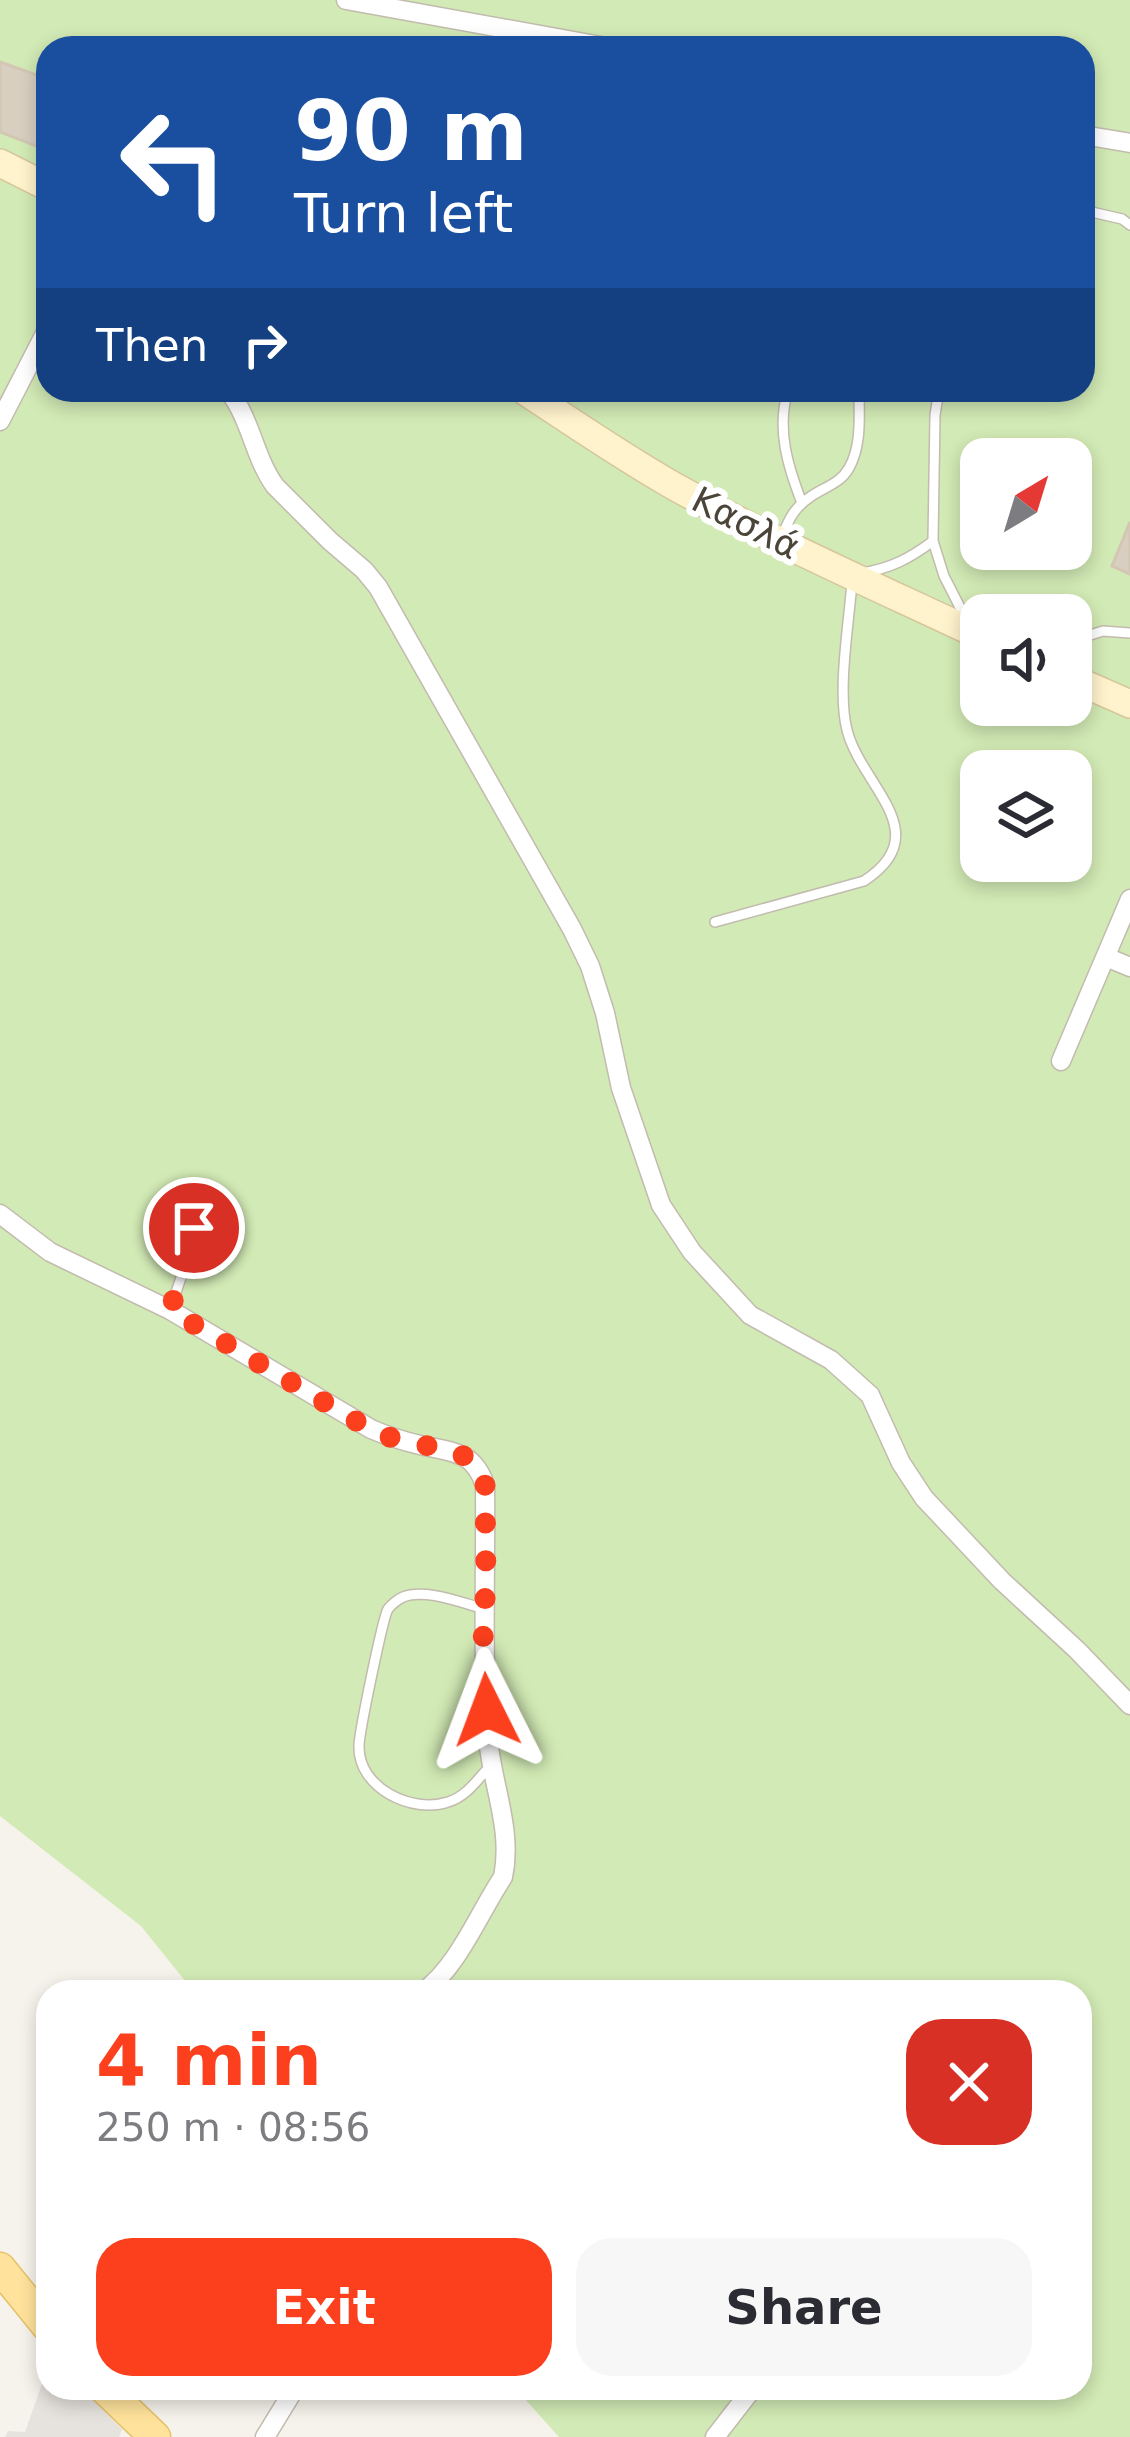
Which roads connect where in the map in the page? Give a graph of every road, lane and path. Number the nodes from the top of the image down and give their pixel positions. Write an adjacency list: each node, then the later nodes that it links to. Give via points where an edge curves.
1 (346, 0): 2 (street)
2 (545, 36)
3 (1095, 137): 4 (street)
4 (1130, 142)
5 (0, 163): 6 (street)
6 (36, 181)
7 (1095, 213): 8 (lane)
8 (1130, 225)
9 (36, 351): 15 (street)
10 (236, 402): 35 (street, via 275,486 378,587 572,929 661,1205 692,1252 750,1315 831,1360 870,1395 923,1498)
11 (564, 402): 18 (street, Κασλά, via 671,484)
12 (784, 402): 16 (lane, via 787,464)
13 (859, 402): 16 (lane, via 849,468)
14 (937, 402): 17 (lane)
15 (0, 421)
16 (802, 503): 18 (lane)
17 (932, 541): 19 (lane, via 908,560); 20 (lane)
18 (780, 542): 19 (street, Κασλά)
19 (852, 575): 21 (street, Κασλά); 27 (lane, via 847,733 890,813 892,856 864,880)
20 (960, 604)
21 (960, 626)
22 (1130, 633): 23 (lane)
23 (1092, 634)
24 (1092, 687): 25 (street)
25 (1130, 704)
26 (1130, 899): 28 (street)
27 (715, 922)
28 (1106, 957): 29 (street); 30 (street)
29 (1130, 967)
30 (1061, 1061)
31 (199, 1196): 33 (lane)
32 (0, 1214): 33 (street, via 50,1252)
33 (170, 1310): 34 (street, via 371,1430 470,1460 485,1485)
34 (484, 1609): 36 (street); 36 (lane, via 406,1595 386,1611 358,1747 372,1780 391,1797 418,1804 456,1799)
35 (1130, 1705)
36 (492, 1763): 37 (street, via 506,1830 503,1877)
37 (434, 1980)
38 (0, 2268): 39 (main road)
39 (36, 2312)
40 (116, 2400): 43 (main road)
41 (288, 2400): 44 (street)
42 (744, 2400): 45 (street)
43 (155, 2437)
44 (265, 2437)
45 (715, 2437)

